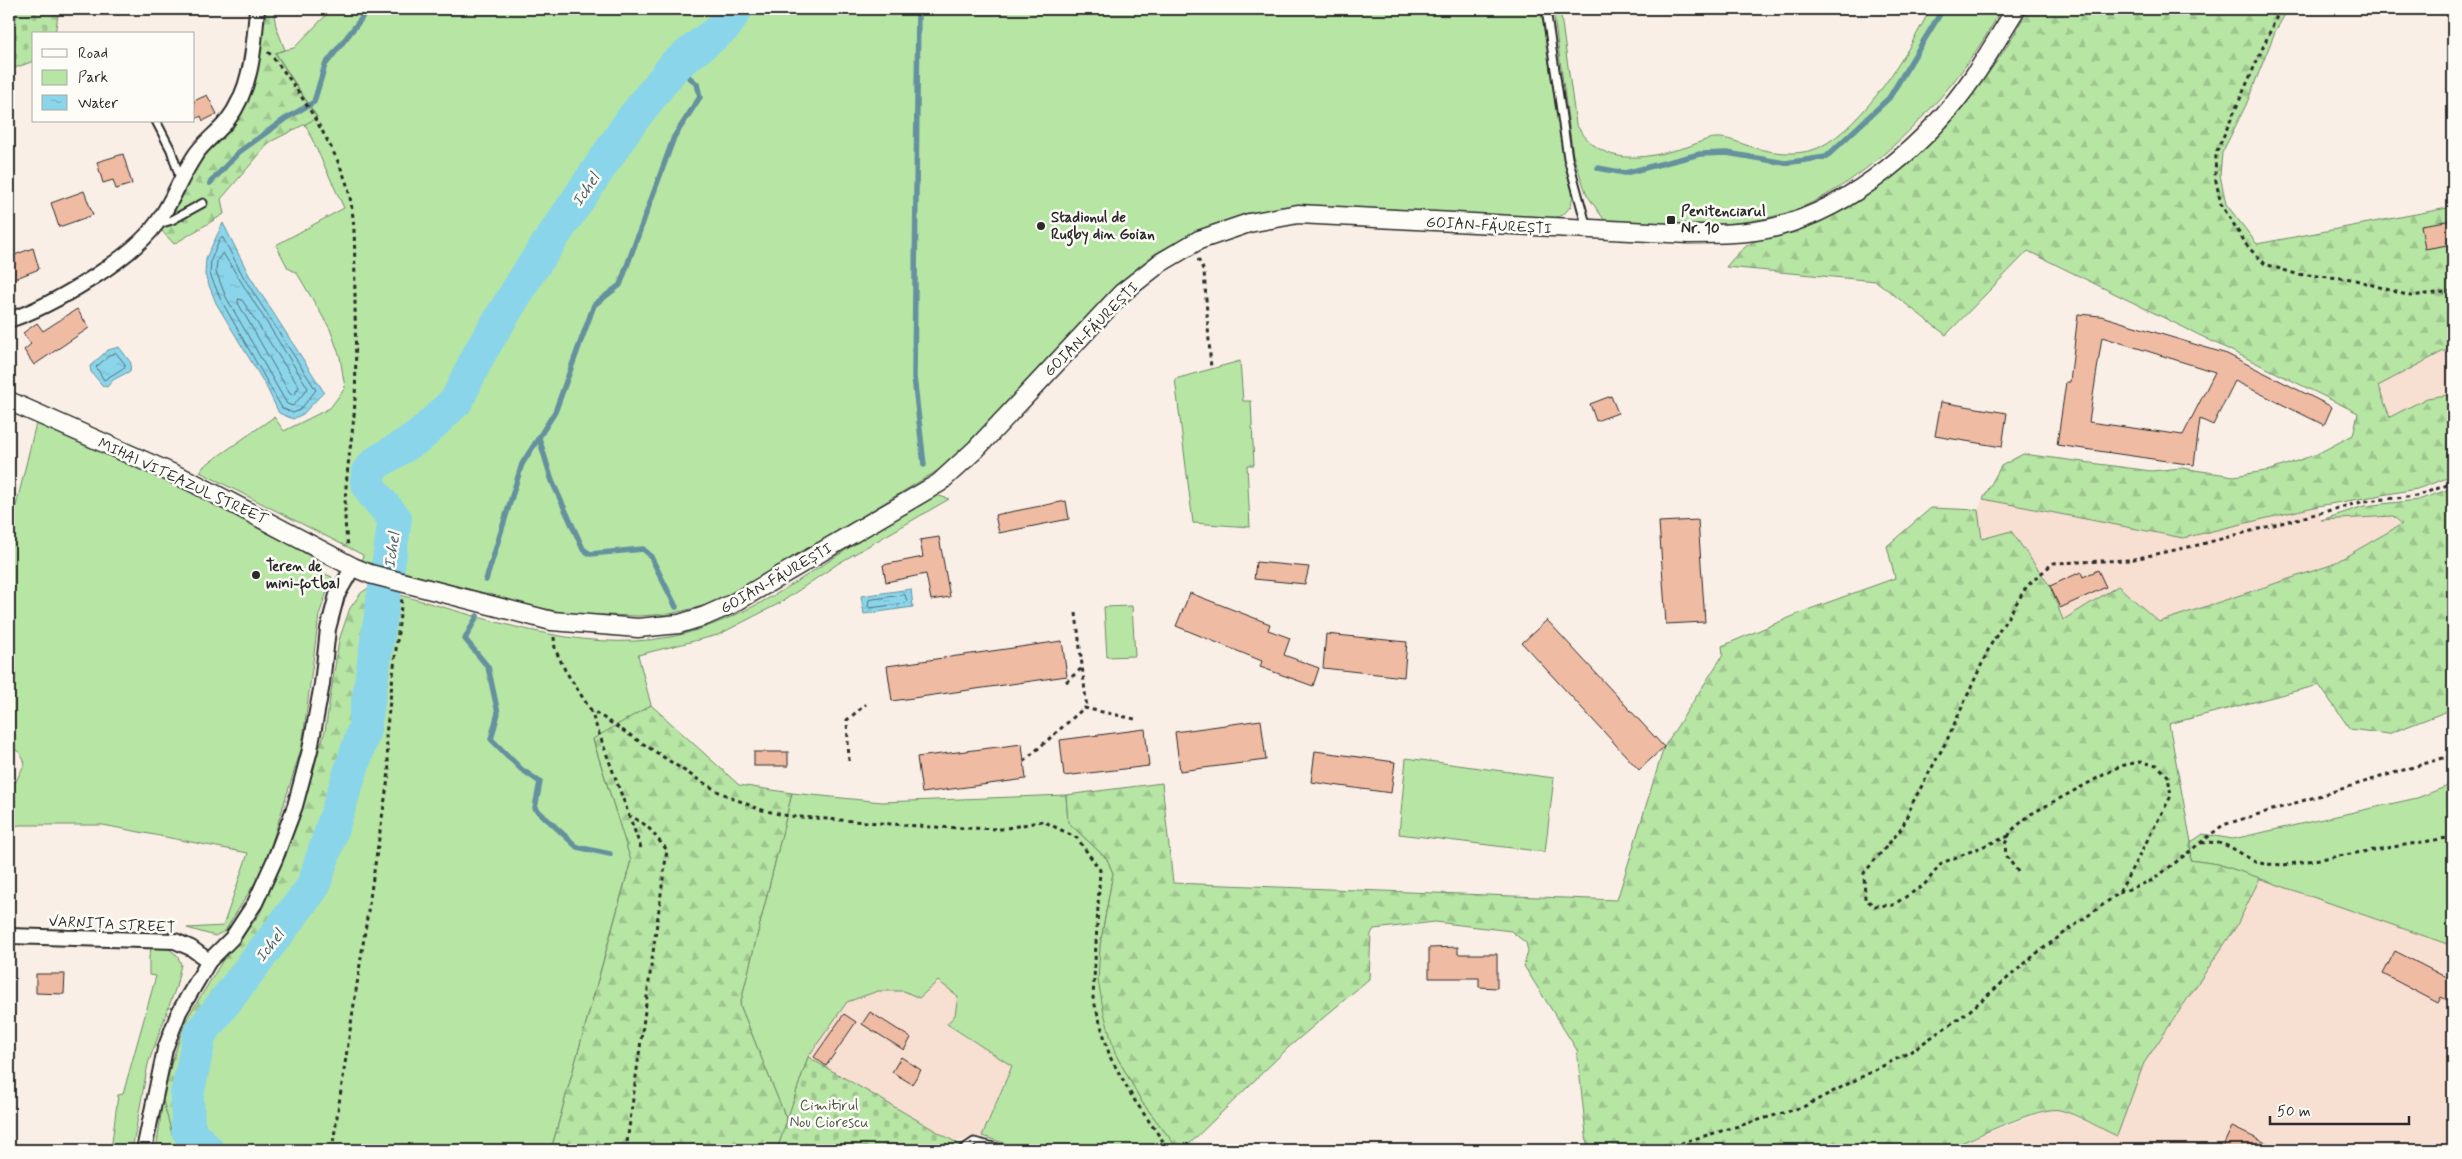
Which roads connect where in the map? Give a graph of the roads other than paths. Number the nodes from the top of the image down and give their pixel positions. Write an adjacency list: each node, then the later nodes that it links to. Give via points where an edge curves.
1 (257, 9): 5 (street, via 249,75 238,103 228,121 195,154)
2 (1546, 9): 8 (lane, via 1568,158)
3 (2016, 9): 8 (street, GOIAN-FĂUREȘTI, via 1973,77 1925,134 1874,179 1837,203 1807,218 1774,228 1729,233)
4 (157, 122): 5 (lane)
5 (181, 179): 7 (street)
6 (203, 203): 7 (lane, via 172,220)
7 (156, 224): 9 (street, via 131,248 86,282 51,303)
8 (1588, 230): 11 (street, GOIAN-FĂUREȘTI, via 1298,214 1249,223 1199,240 1160,263 1122,293 976,449 930,488 732,604 679,624 638,628 552,621)
9 (9, 320)
10 (9, 401): 11 (street, MIHAI VITEAZUL STREET, via 192,482)
11 (353, 567): 13 (street, via 337,595 328,629 310,750 295,806 255,903 232,938)
12 (9, 936): 13 (street, VARNIȚA STREET, via 175,942 192,948)
13 (208, 961): 14 (street, via 180,1012 165,1049)
14 (144, 1150)
15 (962, 1150): 16 (lane, via 974,1142)
16 (1006, 1150)

